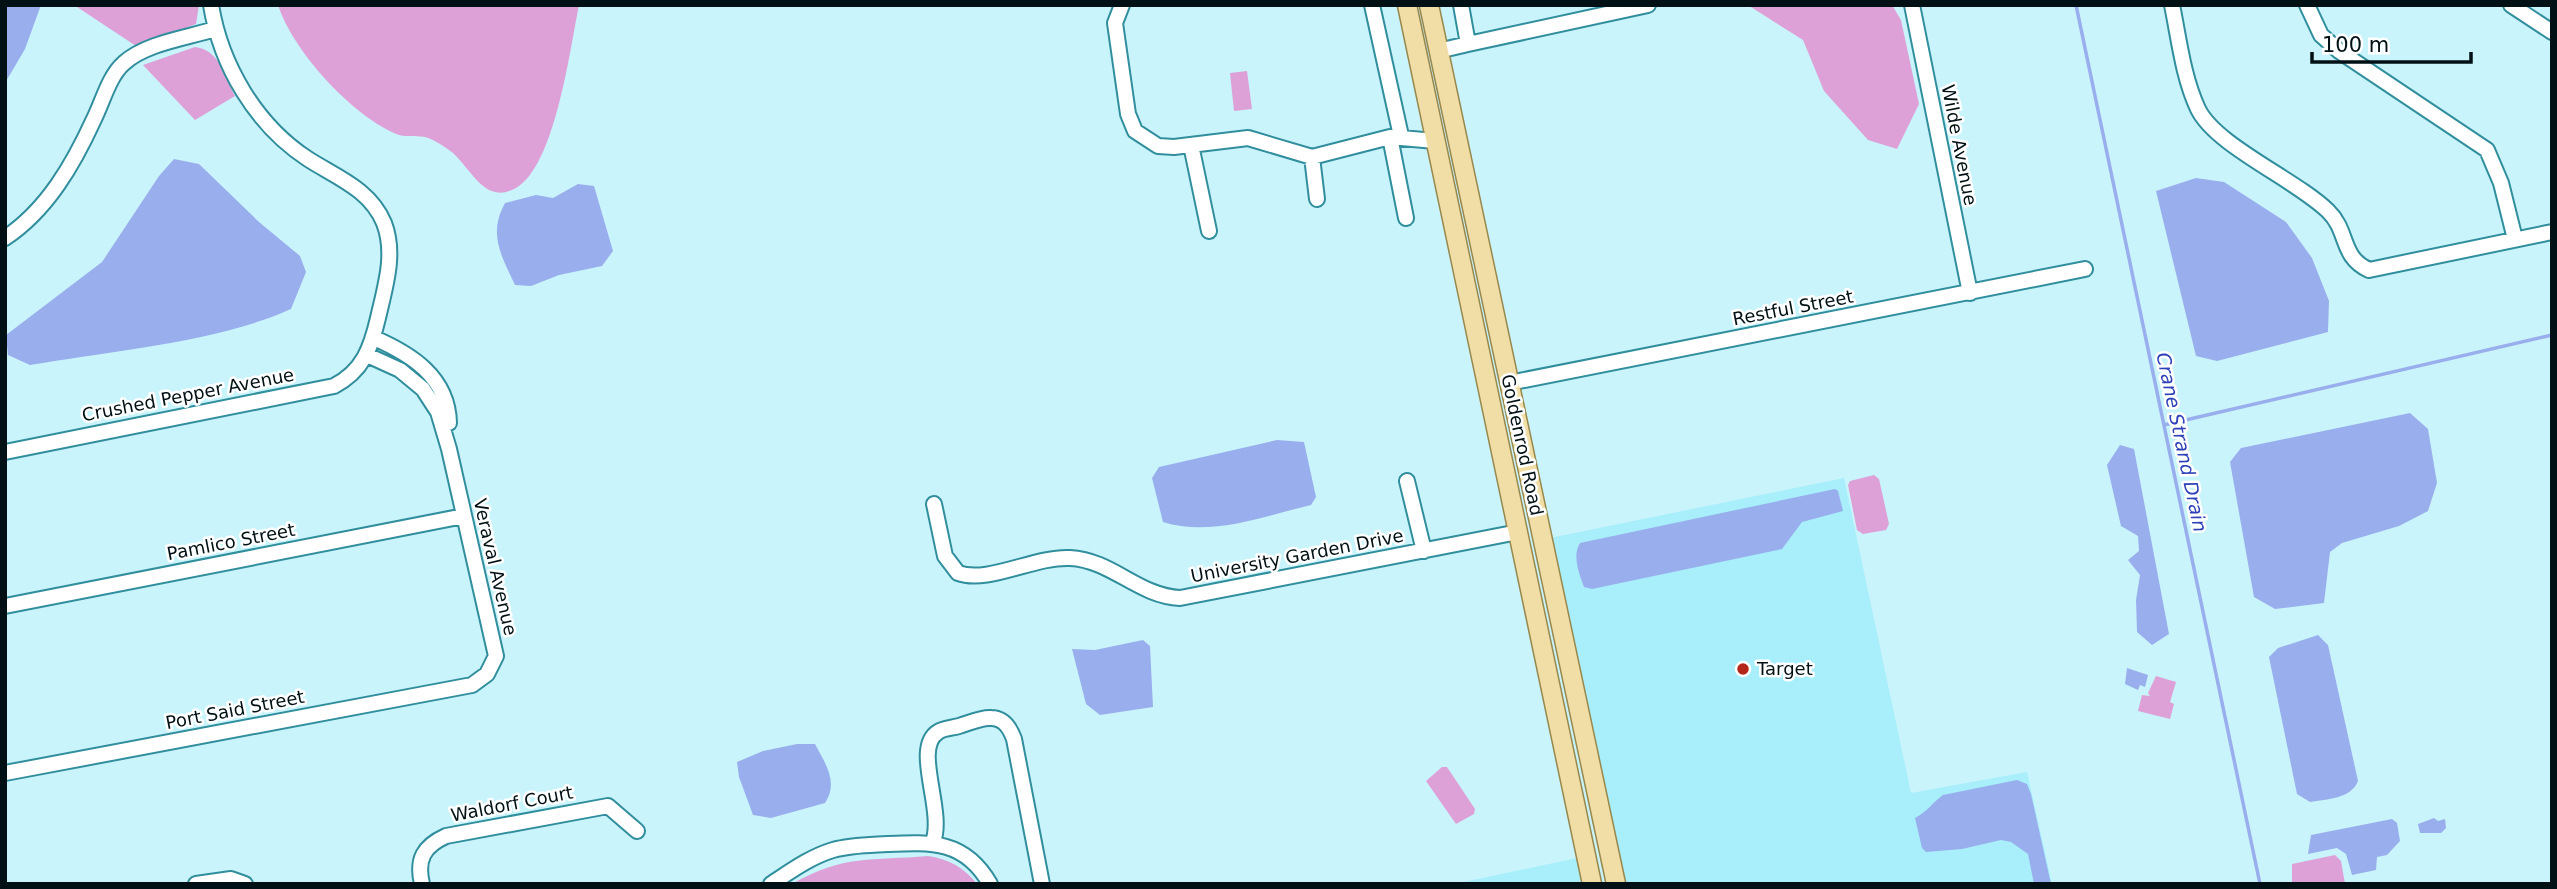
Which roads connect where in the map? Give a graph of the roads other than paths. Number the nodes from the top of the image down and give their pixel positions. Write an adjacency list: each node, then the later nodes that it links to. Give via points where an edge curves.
1 (211, 5): 12 (street)
2 (1122, 5): 18 (street, via 1115,23 1132,126 1158,146)
3 (1372, 5): 16 (street, via 1396,113)
4 (1407, 5): 17 (main road, Goldenrod Road)
5 (1429, 5): 15 (main road, Goldenrod Road)
6 (1461, 5): 14 (street)
7 (1912, 5): 29 (street, Wilde Avenue)
8 (2172, 5): 25 (street, via 2188,82 2199,111 2216,132 2306,191 2330,213 2355,263 2369,270)
9 (2307, 5): 25 (street, via 2321,35 2339,51 2487,150)
10 (2511, 5): 13 (street)
11 (1642, 6): 14 (street)
12 (215, 29): 24 (street, via 140,52 123,63 76,158 27,223); 30 (street, via 247,99 306,158 351,183 384,223 389,272)
13 (2552, 32)
14 (1468, 44): 15 (street)
15 (1438, 51): 27 (main road, Goldenrod Road)
16 (1395, 136): 17 (street); 19 (street); 21 (street)
17 (1435, 141): 26 (main road, Goldenrod Road); 27 (main road, via 1451,153 1469,241)
18 (1191, 145): 19 (street, via 1248,138); 22 (street)
19 (1312, 157): 20 (street)
20 (1317, 200)
21 (1406, 218)
22 (1209, 231)
23 (2552, 232): 25 (street)
24 (5, 238)
25 (2515, 239)
26 (1458, 253): 32 (main road, via 1477,286 1494,371); 38 (main road, Goldenrod Road)
27 (1484, 265): 32 (main road, Goldenrod Road)
28 (2085, 269): 29 (street, Restful Street)
29 (1969, 293): 32 (street, Restful Street)
30 (374, 338): 31 (street); 33 (street, Veraval Avenue, via 424,366 441,390 449,416)
31 (367, 355): 33 (street, Veraval Avenue, via 400,370 423,389 438,412); 34 (street, Crushed Pepper Avenue, via 358,369 334,386)
32 (1509, 383): 41 (main road, Goldenrod Road)
33 (449, 449): 37 (street, Veraval Avenue)
34 (5, 452)
35 (1407, 481): 39 (street)
36 (934, 504): 39 (street, University Garden Drive, via 945,556 958,573 975,576 1041,559 1069,558 1094,561 1169,598)
37 (464, 516): 40 (street, Pamlico Street); 42 (street, Veraval Avenue, via 496,656 487,674)
38 (1518, 532): 39 (street, University Garden Drive); 41 (main road, via 1532,547 1551,631); 45 (main road, Goldenrod Road)
39 (1424, 551)
40 (5, 606)
41 (1569, 663): 44 (main road, Goldenrod Road)
42 (472, 685): 43 (street, Port Said Street)
43 (5, 773)
44 (1593, 777): 45 (street); 55 (main road, Goldenrod Road)
45 (1571, 780): 54 (main road, Goldenrod Road)
46 (637, 831): 50 (street, Waldorf Court, via 608,806 446,836 430,843 422,853)
47 (933, 842): 51 (street, via 834,850); 52 (street, via 962,853 982,869); 53 (street, via 939,822 926,757 929,743 937,732 990,718 1000,720 1014,739)
48 (196, 884): 49 (street, via 231,879)
49 (245, 884)
50 (422, 884)
51 (771, 884)
52 (990, 884)
53 (1042, 884)
54 (1592, 884)
55 (1616, 884)

